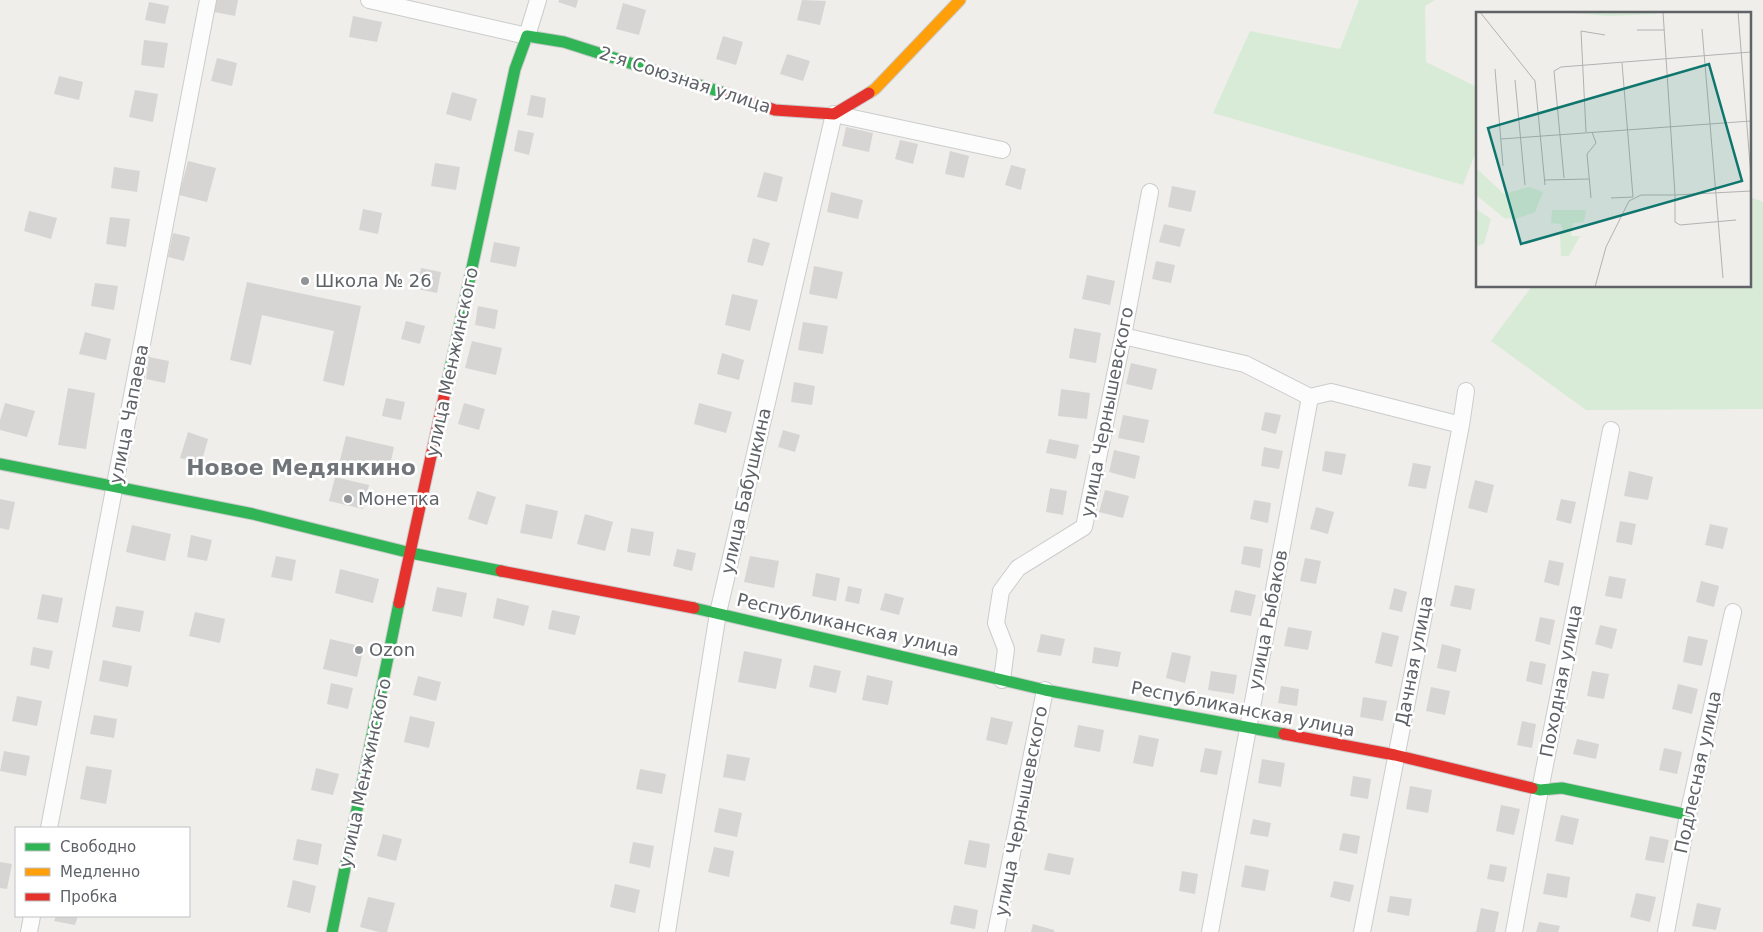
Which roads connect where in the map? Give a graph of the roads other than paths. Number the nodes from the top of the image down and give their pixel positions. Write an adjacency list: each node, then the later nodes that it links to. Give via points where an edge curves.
1 (208, 0): 15 (street, улица Чапаева)
2 (369, 0): 5 (street, 2-я Союзная улица)
3 (538, 0): 5 (street, улица Менжинского)
4 (960, 0): 6 (street, via 875,89)
5 (527, 36): 6 (street, 2-я Союзная улица, via 564,42 775,110); 16 (street, улица Менжинского, via 515,69)
6 (834, 114): 7 (street, 2-я Союзная улица); 18 (street, улица Бабушкина)
7 (1002, 150)
8 (1150, 192): 9 (street, улица Чернышевского)
9 (1123, 336): 11 (street, via 1245,364); 19 (street, улица Чернышевского, via 1084,527 1018,568 1001,591 996,623 1006,649)
10 (1466, 391): 12 (street, Дачная улица)
11 (1310, 397): 12 (street, via 1331,392); 21 (street, улица Рыбаков)
12 (1462, 425): 22 (street, Дачная улица)
13 (1611, 430): 23 (street, Походная улица)
14 (0, 464): 15 (street, Республиканская улица)
15 (115, 486): 16 (street, Республиканская улица, via 253,514); 25 (street, улица Чапаева)
16 (411, 553): 18 (street, Республиканская улица); 28 (street, улица Менжинского)
17 (1733, 612): 24 (street, Подлесная улица)
18 (718, 613): 19 (street, Республиканская улица); 29 (street, улица Бабушкина)
19 (1002, 680): 20 (street, Республиканская улица)
20 (1045, 690): 21 (street, Республиканская улица); 30 (street, улица Чернышевского)
21 (1248, 727): 22 (street, Республиканская улица); 31 (street, улица Рыбаков)
22 (1395, 755): 23 (street, Республиканская улица); 32 (street, Дачная улица)
23 (1540, 790): 24 (street, Республиканская улица, via 1562,788); 33 (street, Походная улица)
24 (1688, 815): 34 (street, Подлесная улица)
25 (49, 827)
26 (32, 917): 27 (street)
27 (29, 932)
28 (332, 932)
29 (667, 932)
30 (996, 932)
31 (1210, 932)
32 (1362, 932)
33 (1514, 932)
34 (1666, 932)

